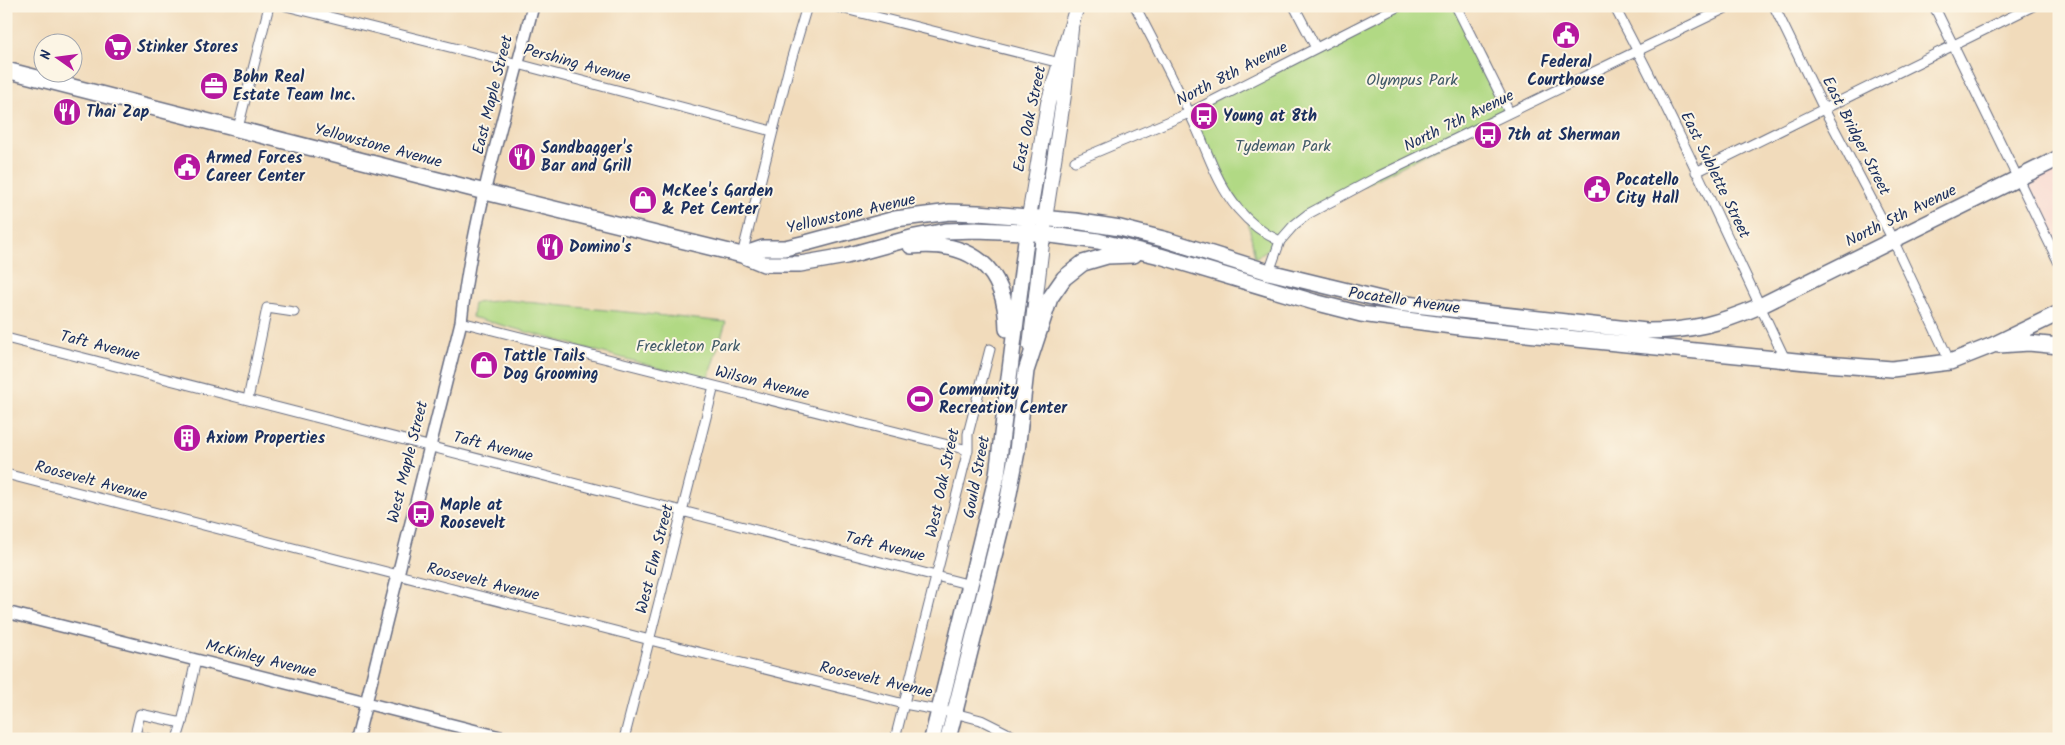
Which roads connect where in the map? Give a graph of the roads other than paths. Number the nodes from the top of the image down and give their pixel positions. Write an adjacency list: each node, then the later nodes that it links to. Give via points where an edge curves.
1 (269, 6): 25 (street)
2 (286, 6): 19 (street, Pershing Avenue)
3 (533, 6): 19 (street, East Maple Street)
4 (807, 6): 26 (street)
5 (834, 6): 20 (street)
6 (1077, 6): 20 (main road, East Oak Street)
7 (1136, 6): 24 (street)
8 (1294, 6): 17 (street)
9 (1399, 6): 17 (street, North 8th Avenue)
10 (1456, 6): 23 (street)
11 (1614, 6): 18 (street, East Sublette Street)
12 (1730, 6): 18 (street, North 7th Avenue)
13 (1774, 6): 22 (street, East Bridger Street)
14 (1934, 6): 16 (street)
15 (2033, 6): 16 (street)
16 (1954, 46): 22 (street); 30 (street)
17 (1316, 48): 24 (street, North 8th Avenue)
18 (1638, 52): 23 (street, North 7th Avenue); 29 (street, East Sublette Street)
19 (518, 64): 26 (street, Pershing Avenue); 31 (street, East Maple Street)
20 (1064, 64): 32 (main road, East Oak Street); 33 (main road, East Oak Street, via 1043,127)
21 (6, 70): 25 (main road, Yellowstone Avenue)
22 (1824, 109): 29 (street); 35 (street, East Bridger Street)
23 (1509, 112): 36 (street, North 7th Avenue, via 1308,214 1294,224)
24 (1189, 113): 28 (street, North 8th Avenue); 36 (street, via 1225,191 1237,208 1248,220)
25 (238, 128): 31 (main road, Yellowstone Avenue)
26 (772, 131): 38 (street)
27 (2059, 158): 30 (main road, North 5th Avenue)
28 (1075, 161)
29 (1696, 172): 43 (street, East Sublette Street)
30 (2017, 178): 35 (main road, North 5th Avenue); 40 (street)
31 (485, 192): 38 (main road, Yellowstone Avenue); 46 (street, West Maple Street)
32 (1046, 219): 33 (main road, Pocatello Avenue); 34 (main road, Gould Street); 41 (main road, Pocatello Avenue, via 1120,228)
33 (1028, 225): 34 (main road, Pocatello Avenue); 37 (main road, Yellowstone Avenue, via 946,231); 38 (main road, Yellowstone Avenue, via 978,212 920,214 785,248 763,248); 55 (main road, Gould Street)
34 (1044, 234): 39 (main road, Pocatello Avenue, via 1098,241); 53 (main road, Gould Street)
35 (1893, 240): 43 (main road, North 5th Avenue); 52 (street, East Bridger Street)
36 (1280, 241): 41 (street, North 7th Avenue)
37 (874, 248): 38 (main road, Yellowstone Avenue, via 800,264 764,264); 55 (main road, via 942,245 963,251 990,270 1001,288 1007,313)
38 (742, 255)
39 (1160, 256): 42 (main road, Pocatello Avenue); 53 (main road, via 1107,256 1071,270 1050,298)
40 (2059, 262)
41 (1269, 272): 42 (street, North 7th Avenue); 43 (main road, Pocatello Avenue, via 1397,304 1646,331 1694,328 1726,321)
42 (1264, 287): 51 (main road, Pocatello Avenue, via 1330,307 1379,317)
43 (1760, 306): 51 (street, East Sublette Street)
44 (294, 312): 56 (street, via 267,308)
45 (2059, 313): 48 (main road)
46 (460, 322): 54 (street, Wilson Avenue); 57 (street, West Maple Street)
47 (6, 338): 56 (street, Taft Avenue)
48 (1993, 345): 49 (main road, via 2029,343); 52 (main road, Pocatello Avenue)
49 (2059, 346)
50 (990, 349): 58 (street, West Oak Street, via 968,434)
51 (1785, 359): 52 (main road, Pocatello Avenue, via 1892,369)
52 (1950, 362)
53 (1026, 371): 69 (main road, Gould Street, via 1007,504)
54 (714, 386): 58 (street, Wilson Avenue); 60 (street, West Elm Street)
55 (1008, 397): 63 (main road, Gould Street, via 997,475)
56 (248, 399): 57 (street, Taft Avenue)
57 (429, 446): 60 (street, Taft Avenue); 61 (street, West Maple Street)
58 (968, 450): 62 (street, West Oak Street)
59 (6, 474): 61 (street, Roosevelt Avenue)
60 (682, 510): 62 (street, Taft Avenue); 65 (street, West Elm Street)
61 (396, 576): 65 (street, Roosevelt Avenue); 67 (street, West Maple Street)
62 (937, 576): 63 (street, Taft Avenue); 68 (street, West Oak Street)
63 (971, 585): 69 (main road, Gould Street)
64 (6, 612): 66 (street, McKinley Avenue)
65 (650, 640): 68 (street, Roosevelt Avenue); 75 (street, West Elm Street)
66 (196, 660): 67 (street, McKinley Avenue); 70 (street)
67 (366, 703): 73 (street, West Maple Street); 74 (street, McKinley Avenue)
68 (904, 704): 69 (street, Roosevelt Avenue); 76 (street, West Oak Street)
69 (947, 711): 77 (main road, Gould Street); 78 (main road, Gould Street); 79 (street, Roosevelt Avenue, via 981,720)
70 (182, 723): 71 (street, via 140,714 135,735); 72 (street)
71 (150, 739)
72 (177, 739)
73 (357, 739)
74 (508, 739)
75 (624, 739)
76 (895, 739)
77 (932, 739)
78 (948, 739)
79 (1014, 739)

